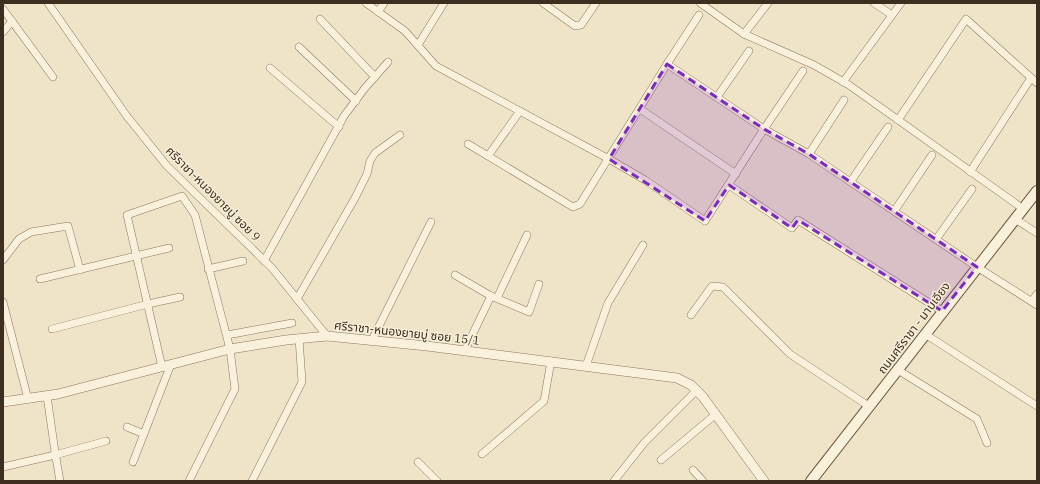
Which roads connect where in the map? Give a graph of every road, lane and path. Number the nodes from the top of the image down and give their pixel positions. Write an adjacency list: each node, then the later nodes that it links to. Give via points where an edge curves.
1 (48, 3): 62 (street, ศรีราชา-หนองยายบู่ ซอย 9, via 126,115 167,166)
2 (366, 3): 12 (street)
3 (384, 3): 12 (street)
4 (444, 3): 19 (street)
5 (544, 3): 6 (street, via 575,26 581,25)
6 (596, 3)
7 (700, 3): 18 (street)
8 (768, 3): 18 (street)
9 (874, 3): 14 (street)
10 (901, 3): 14 (street)
11 (3, 9): 16 (street)
12 (378, 12): 19 (street, via 405,31)
13 (699, 15): 23 (street)
14 (892, 16): 29 (street)
15 (320, 19): 27 (street)
16 (12, 21): 17 (street); 26 (street)
17 (3, 32)
18 (744, 34): 29 (street, via 814,65)
19 (418, 46): 34 (street, via 436,66)
20 (299, 47): 31 (street)
21 (749, 51): 30 (street)
22 (388, 62): 27 (street)
23 (667, 64): 30 (street); 33 (street)
24 (270, 68): 36 (street)
25 (803, 71): 38 (street)
26 (53, 77)
27 (375, 77): 31 (street)
28 (1034, 81): 35 (street, via 966,19); 45 (street)
29 (843, 82): 35 (street)
30 (717, 97): 38 (street)
31 (356, 100): 36 (street)
32 (844, 100): 41 (street)
33 (640, 109): 44 (street); 46 (street)
34 (520, 111): 43 (street); 44 (street)
35 (898, 120): 45 (street)
36 (338, 126): 62 (street)
37 (888, 127): 47 (street)
38 (764, 129): 41 (street); 46 (street)
39 (400, 135): 73 (street, via 375,153 355,198)
40 (468, 144): 43 (street)
41 (809, 154): 47 (street)
42 (932, 155): 52 (street)
43 (488, 156): 44 (street, via 573,207 580,204)
44 (609, 159): 48 (street, via 705,221)
45 (970, 172): 51 (street)
46 (736, 174): 48 (street)
47 (851, 182): 52 (street)
48 (729, 185): 77 (street, via 792,228 798,220)
49 (972, 189): 57 (street)
50 (1037, 191): 51 (main road, ถนนศรีราชา - มาบเอียง)
51 (1022, 208): 53 (main road, ถนนศรีราชา - มาบเอียง)
52 (895, 210): 57 (street)
53 (1015, 219): 55 (street); 64 (main road, ถนนศรีราชา - มาบเอียง)
54 (431, 222): 85 (street)
55 (1037, 233)
56 (527, 235): 72 (street)
57 (937, 238): 64 (street)
58 (643, 245): 90 (street, via 608,303)
59 (169, 248): 60 (street)
60 (137, 256): 65 (street, via 127,215 182,196 195,215); 66 (street); 76 (street)
61 (3, 260): 66 (street, via 19,239 31,232 68,226)
62 (264, 260): 73 (street, ศรีราชา-หนองยายบู่ ซอย 9)
63 (243, 261): 65 (street)
64 (977, 267): 75 (street); 77 (main road, ถนนศรีราชา - มาบเอียง)
65 (208, 268): 82 (street)
66 (80, 270): 68 (street)
67 (455, 276): 72 (street)
68 (40, 279)
69 (540, 284): 72 (street, via 529,312)
70 (1037, 294): 75 (street)
71 (180, 297): 76 (street)
72 (494, 297): 87 (street)
73 (297, 299): 83 (street, ศรีราชา-หนองยายบู่ ซอย 9)
74 (3, 302): 94 (street)
75 (1034, 303)
76 (148, 304): 80 (street); 89 (street)
77 (942, 311): 81 (main road, ถนนศรีราชา - มาบเอียง)
78 (691, 314): 97 (street, via 712,286 722,287 790,354)
79 (292, 323): 82 (street)
80 (52, 329)
81 (925, 334): 91 (main road, ถนนศรีราชา - มาบเอียง); 96 (street)
82 (227, 335): 86 (street)
83 (327, 336): 84 (street, ศรีราชา-หนองยายบู่ ซอย 15/1); 85 (street, ศรีราชา-หนองยายบู่ ซอย 15/1)
84 (299, 338): 86 (street, ศรีราชา-หนองยายบู่ ซอย 15/1); 112 (street, via 302,382)
85 (372, 340): 87 (street, ศรีราชา-หนองยายบู่ ซอย 15/1)
86 (230, 349): 89 (street, ศรีราชา-หนองยายบู่ ซอย 15/1); 111 (street, via 235,388)
87 (465, 350): 88 (street, ศรีราชา-หนองยายบู่ ซอย 15/1)
88 (551, 361): 90 (street, ศรีราชา-หนองยายบู่ ซอย 15/1); 103 (street, via 544,401)
89 (167, 366): 93 (street, ศรีราชา-หนองยายบู่ ซอย 15/1); 100 (street)
90 (586, 366): 92 (street, ศรีราชา-หนองยายบู่ ซอย 15/1, via 677,378)
91 (898, 370): 97 (main road, ถนนศรีราชา - มาบเอียง); 102 (street, via 977,419)
92 (696, 390): 98 (street, ศรีราชา-หนองยายบู่ ซอย 15/1); 114 (street, via 644,443)
93 (47, 396): 94 (street, ศรีราชา-หนองยายบู่ ซอย 15/1); 104 (street)
94 (28, 399): 95 (street, ศรีราชา-หนองยายบู่ ซอย 15/1)
95 (3, 402)
96 (1037, 406)
97 (870, 407): 117 (main road, ถนนศรีราชา - มาบเอียง)
98 (716, 414): 105 (street); 116 (street, ศรีราชา-หนองยายบู่ ซอย 15/1)
99 (127, 427): 100 (street)
100 (144, 434): 106 (street)
101 (106, 441): 104 (street)
102 (987, 443)
103 (482, 454)
104 (55, 455): 108 (street); 110 (street)
105 (660, 460)
106 (133, 462)
107 (418, 462): 113 (street)
108 (3, 467)
109 (693, 470): 115 (street)
110 (60, 481)
111 (189, 481)
112 (252, 481)
113 (437, 481)
114 (614, 481)
115 (703, 481)
116 (764, 481)
117 (811, 481)

